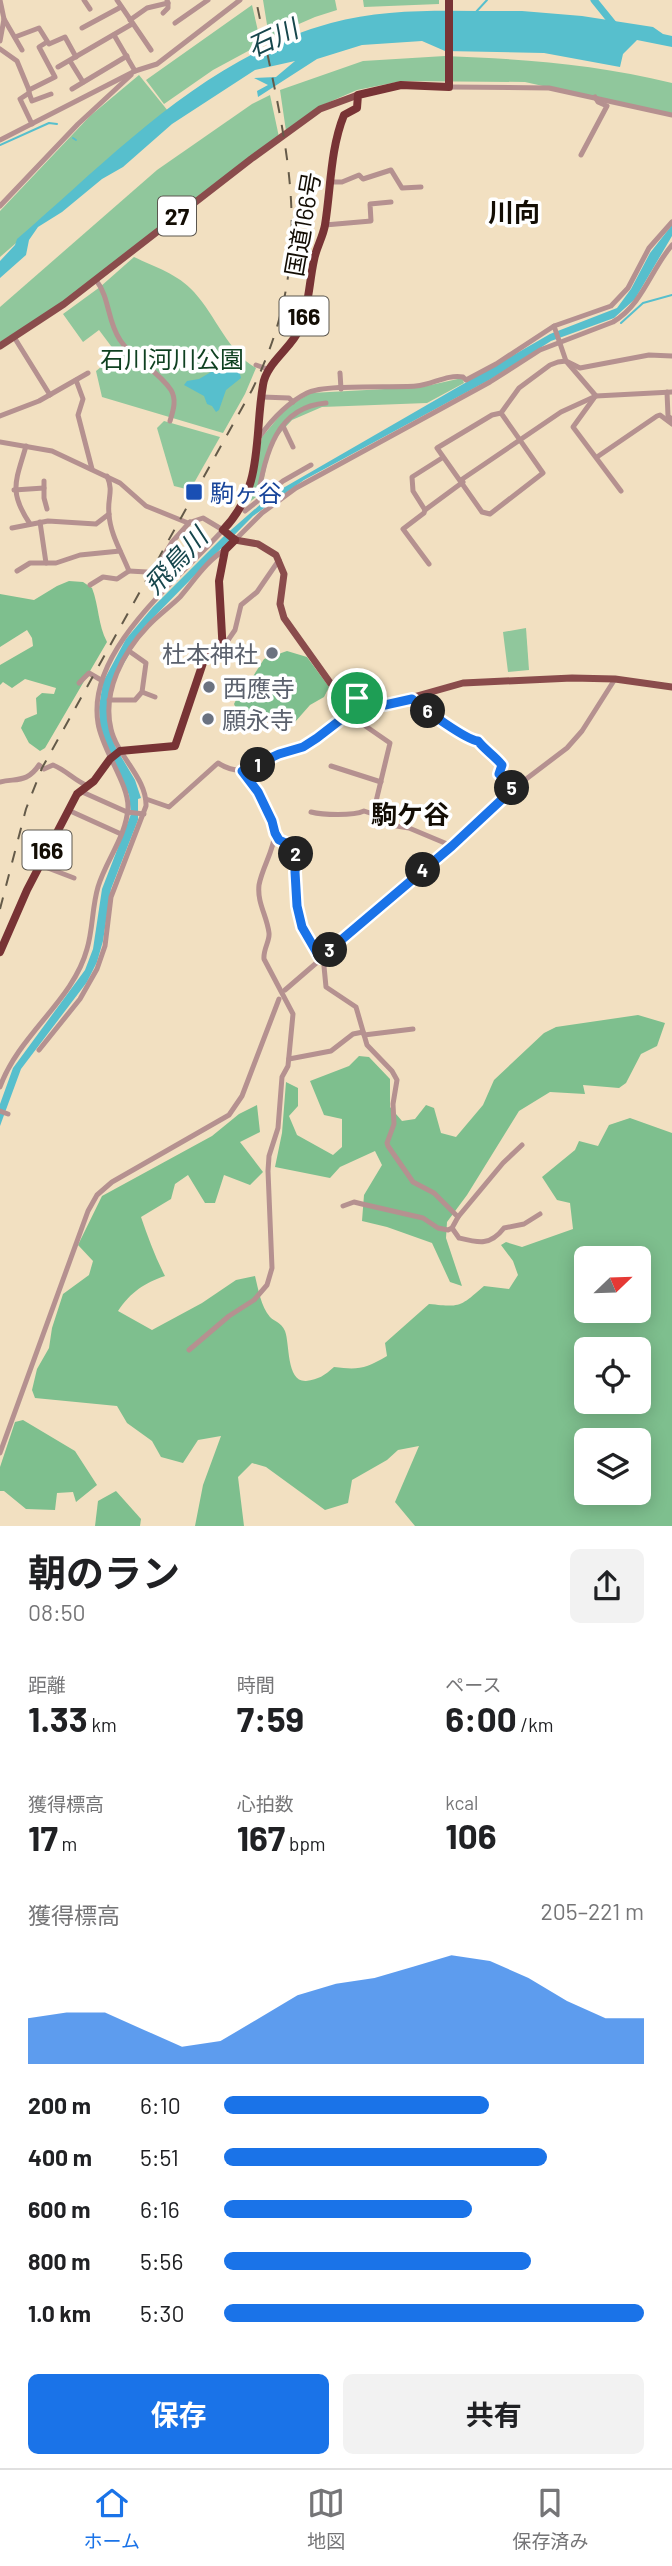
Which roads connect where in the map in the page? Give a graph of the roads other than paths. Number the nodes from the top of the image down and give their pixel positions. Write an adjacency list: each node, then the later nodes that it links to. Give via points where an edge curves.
1 (84, 0): 10 (street)
2 (117, 0): 9 (street)
3 (144, 0): 11 (street)
4 (240, 0): 27 (street, via 157,64)
5 (449, 0): 29 (highway)
6 (0, 1): 13 (street)
7 (168, 1): 11 (street); 12 (street)
8 (204, 1): 15 (street)
9 (121, 7): 14 (street); 16 (street)
10 (90, 9)
11 (145, 9): 14 (street)
12 (163, 13)
13 (4, 19): 18 (street); 19 (street)
14 (131, 22): 17 (street); 23 (street)
15 (175, 23)
16 (82, 28)
17 (114, 35): 24 (street); 25 (street)
18 (15, 37): 20 (street, via 39,28); 22 (street)
19 (1, 38)
20 (47, 42): 25 (street, via 65,37); 31 (street, via 39,47 55,77)
21 (0, 49): 31 (street, via 17,61)
22 (22, 50)
23 (151, 50)
24 (127, 56): 27 (street); 28 (street)
25 (73, 59): 26 (street); 28 (street)
26 (58, 67)
27 (135, 71): 36 (street); 42 (street)
28 (83, 82): 30 (street)
29 (449, 85): 33 (highway, via 401,85); 34 (street, via 549,88)
30 (72, 89)
31 (29, 91): 32 (street, via 33,101); 36 (street, via 20,99)
32 (51, 94)
33 (358, 95): 39 (highway, 国道166号 / 166, via 357,108 341,122); 46 (main road, 27, via 320,109)
34 (595, 97): 35 (street); 38 (street, via 607,106)
35 (672, 115)
36 (32, 124): 37 (street)
37 (0, 140)
38 (581, 155)
39 (329, 182): 40 (street, via 359,175 369,178 391,170 402,188); 44 (highway, 国道166号 / 166)
40 (421, 187)
41 (391, 202): 44 (street, via 370,204 371,221)
42 (0, 206)
43 (672, 222): 47 (street, via 649,248 616,302)
44 (325, 225): 54 (highway, 国道166号 / 166, via 300,327)
45 (672, 245): 49 (street, via 635,305 623,316)
46 (96, 280): 48 (main road, 27); 67 (street, via 106,296 119,339 172,390)
47 (555, 327): 49 (street); 58 (street, via 466,380 453,376 420,386)
48 (14, 337): 50 (main road, 27); 60 (street)
49 (560, 340): 52 (street); 95 (street, via 296,488)
50 (0, 346)
51 (672, 356): 52 (street, via 649,355 580,368)
52 (566, 362): 61 (street); 65 (street, via 550,365 519,388)
53 (256, 365): 54 (street)
54 (270, 370): 62 (highway, 国道166号 / 166)
55 (88, 373): 57 (street)
56 (340, 373): 58 (street)
57 (76, 380): 60 (street); 78 (street, via 83,399 78,415)
58 (341, 389): 63 (street, via 309,392)
59 (670, 392): 61 (street); 68 (street, via 668,416)
60 (50, 394): 66 (street)
61 (596, 396): 71 (street, via 561,412); 75 (street, via 573,427)
62 (262, 397): 63 (street); 70 (highway, 国道166号 / 166)
63 (293, 402): 70 (street)
64 (326, 403): 69 (street, via 295,415)
65 (501, 413): 71 (street); 76 (street, via 437,448)
66 (0, 416)
67 (170, 421)
68 (672, 421): 75 (street, via 657,416)
69 (283, 426): 73 (street); 86 (street, via 270,446)
70 (260, 436): 85 (highway, 国道166号 / 166)
71 (520, 441): 81 (street); 81 (street, via 542,473 490,514 482,512)
72 (0, 442): 74 (street)
73 (293, 444)
74 (26, 446): 78 (street, via 51,451); 83 (street)
75 (597, 457): 84 (street)
76 (442, 458): 81 (street); 89 (street, via 412,477 413,491)
77 (311, 465): 86 (street)
78 (92, 469): 79 (street)
79 (107, 476): 90 (street, via 112,487); 92 (street, via 146,506)
80 (44, 481): 82 (street)
81 (462, 481): 89 (street)
82 (44, 488): 83 (street); 87 (street)
83 (14, 490): 93 (street)
84 (621, 491)
85 (247, 492): 86 (street); 95 (highway, 国道166号 / 166)
86 (260, 495): 88 (street)
87 (47, 509)
88 (246, 510)
89 (425, 510): 101 (street, via 403,529)
90 (108, 514): 91 (street, via 96,524); 97 (street)
91 (40, 522): 93 (street); 100 (street)
92 (190, 522): 95 (street, via 203,518); 98 (street)
93 (30, 524): 94 (street)
94 (12, 528)
95 (229, 536): 96 (highway, 国道166号 / 166); 99 (main road, via 268,548); 104 (street)
96 (225, 550): 107 (street); 108 (highway, via 219,586)
97 (120, 551): 100 (street); 103 (street)
98 (163, 557)
99 (279, 559): 108 (street, via 257,592 241,605 237,626); 116 (main road, via 284,574 280,604 284,618 331,684)
100 (46, 563): 102 (street, via 26,564)
101 (429, 564)
102 (17, 571)
103 (129, 571): 104 (street); 105 (street)
104 (174, 581): 106 (street)
105 (90, 585)
106 (148, 609): 107 (street); 111 (street, via 122,641)
107 (156, 617): 109 (street)
108 (224, 646): 120 (highway, via 223,654 205,657 175,746)
109 (129, 652): 114 (street, via 146,663); 118 (street)
110 (615, 679): 113 (main road); 117 (main road, via 463,683); 127 (street, via 575,740)
111 (102, 680): 112 (street, via 89,673); 121 (street, via 98,721)
112 (79, 683)
113 (672, 687)
114 (142, 692): 115 (street); 118 (street, via 135,700)
115 (155, 697)
116 (357, 698): 117 (main road, via 385,705); 119 (street)
117 (412, 699): 127 (street, via 493,754 502,765 499,774)
118 (109, 700): 120 (street, via 110,727)
119 (348, 714): 123 (street, via 303,747); 125 (street, via 390,743)
120 (119, 751): 121 (highway, 166); 128 (street)
121 (110, 758): 126 (highway, 166); 130 (street)
122 (331, 766): 125 (street)
123 (242, 771): 128 (street, via 218,763 169,807); 134 (street, via 258,792)
124 (0, 782): 126 (street, via 18,781 39,765 44,769 53,765)
125 (381, 782): 133 (street)
126 (84, 789): 129 (highway, 166); 130 (street)
127 (513, 789): 136 (street)
128 (146, 799): 132 (street)
129 (68, 810): 135 (street); 137 (highway, 166)
130 (128, 812): 132 (street); 135 (street)
131 (311, 812): 133 (street, via 326,816)
132 (142, 814): 145 (street, via 111,897 97,970)
133 (373, 814): 136 (street, via 384,824 409,828)
134 (275, 833): 140 (street, via 297,851 297,906 302,927); 146 (street, via 259,897 270,935 264,959 293,1014)
135 (121, 834): 147 (street, via 98,886 83,962 15,1054)
136 (452, 846): 140 (street)
137 (40, 865): 138 (street); 139 (highway, 166)
138 (74, 878)
139 (0, 952)
140 (321, 957): 141 (street); 144 (street, via 326,987 356,1007)
141 (285, 990)
142 (279, 999): 154 (street, via 242,1096 229,1115 97,1195)
143 (413, 1029): 144 (street)
144 (364, 1033): 146 (street, via 353,1034 331,1051); 151 (street, via 369,1049 397,1080 388,1146 413,1182 434,1193)
145 (39, 1050)
146 (289, 1059): 153 (street, via 282,1077 278,1128 268,1171 270,1278 254,1300)
147 (0, 1087)
148 (522, 1145): 151 (street)
149 (343, 1206): 152 (street, via 354,1202 423,1219 438,1228)
150 (540, 1214): 152 (street, via 524,1224 504,1228 495,1240 459,1238)
151 (458, 1217): 152 (street)
152 (452, 1228)
153 (189, 1350)
154 (0, 1453)

